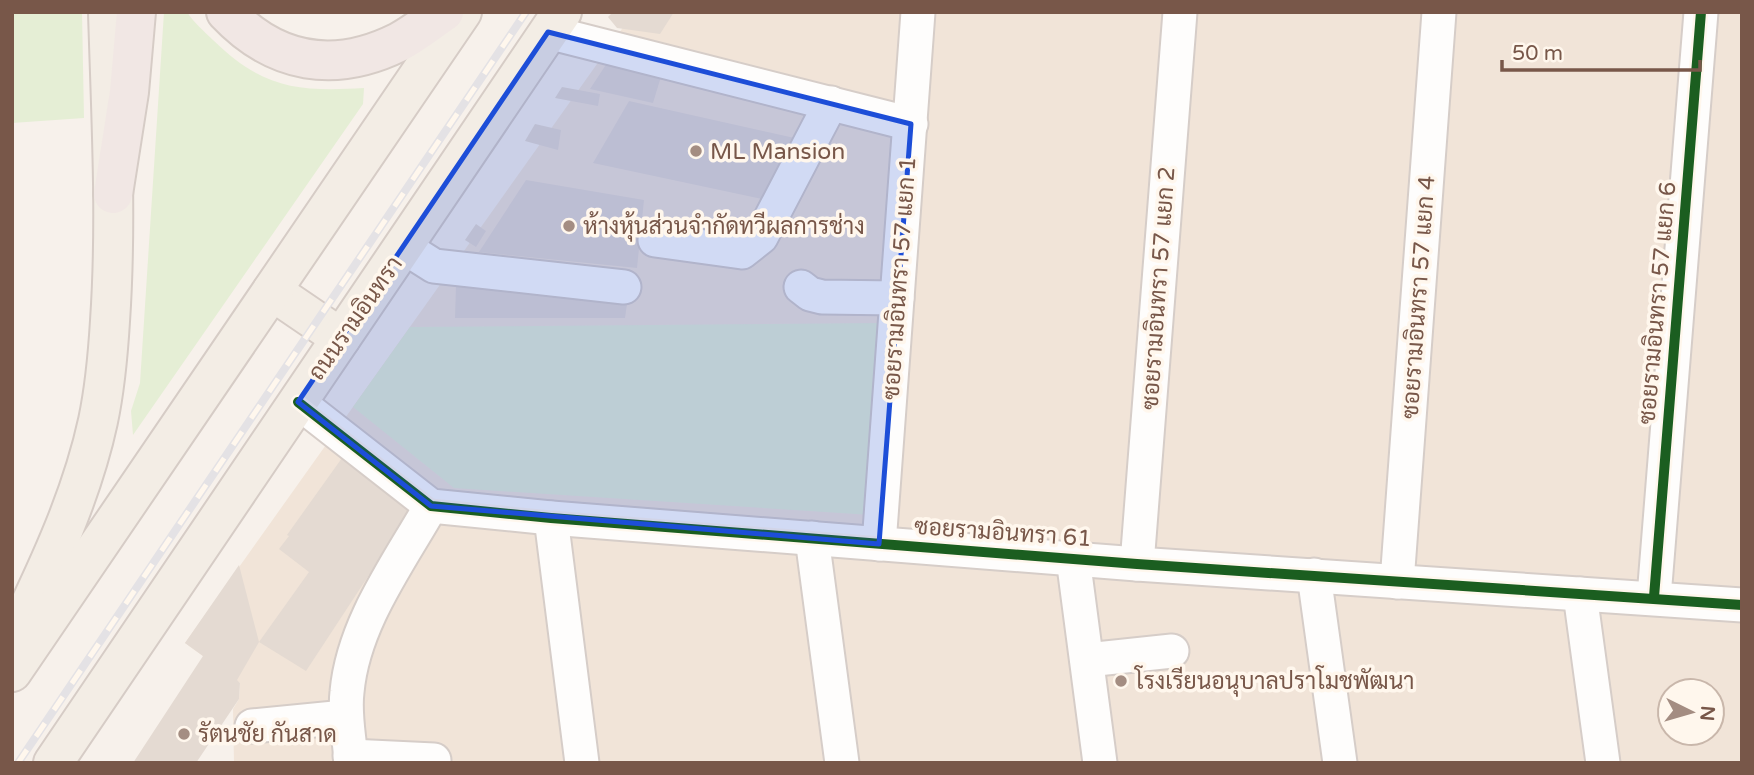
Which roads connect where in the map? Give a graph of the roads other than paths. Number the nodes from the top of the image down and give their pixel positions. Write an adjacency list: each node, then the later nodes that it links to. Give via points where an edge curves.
1 (108, 12): 13 (main road)
2 (136, 12): 13 (highway)
3 (226, 12): 4 (highway, via 244,31 272,49 304,60 372,54)
4 (444, 12)
5 (462, 12): 18 (main road)
6 (918, 12): 12 (street, ซอยรามอินทรา 57 แยก 1)
7 (1180, 12): 27 (street, ซอยรามอินทรา 57 แยก 2)
8 (1439, 12): 29 (street, ซอยรามอินทรา 57 แยก 4)
9 (1701, 12): 31 (street, ซอยรามอินทรา 57 แยก 6)
10 (555, 22): 11 (street); 15 (main road, ถนนรามอินทรา)
11 (831, 103): 12 (street); 14 (street, via 761,237 742,252)
12 (911, 124): 19 (street, ซอยรามอินทรา 57 แยก 1)
13 (113, 194): 33 (main road, via 113,282 98,421 60,538)
14 (655, 240)
15 (404, 247): 16 (street, via 434,266); 20 (main road, ถนนรามอินทรา)
16 (624, 287)
17 (801, 287): 19 (street, via 822,297)
18 (272, 291): 20 (main road); 36 (main road)
19 (897, 298): 25 (street, ซอยรามอินทรา 57 แยก 1)
20 (341, 338): 21 (main road, ถนนรามอินทรา)
21 (298, 402): 22 (street); 41 (main road, ถนนรามอินทรา)
22 (431, 506): 23 (street, ซอยรามอินทรา 61); 37 (street, via 375,603 352,656)
23 (551, 518): 24 (street, ซอยรามอินทรา 61); 42 (street)
24 (812, 538): 25 (street, ซอยรามอินทรา 61); 43 (street)
25 (879, 544): 26 (street, ซอยรามอินทรา 61)
26 (1073, 558): 27 (street, ซอยรามอินทรา 61); 35 (street)
27 (1137, 564): 28 (street, ซอยรามอินทรา 61)
28 (1314, 575): 29 (street, ซอยรามอินทรา 61); 45 (street)
29 (1397, 582): 30 (street, ซอยรามอินทรา 61)
30 (1580, 594): 31 (street, ซอยรามอินทรา 61); 46 (street)
31 (1654, 597): 32 (street, ซอยรามอินทรา 61)
32 (1742, 605)
33 (12, 641)
34 (1172, 651): 35 (street)
35 (1087, 660): 44 (street)
36 (12, 672)
37 (345, 717): 38 (street); 39 (street)
38 (252, 726)
39 (350, 760): 40 (street)
40 (434, 760)
41 (53, 763)
42 (582, 763)
43 (842, 763)
44 (1100, 763)
45 (1340, 763)
46 (1603, 763)

